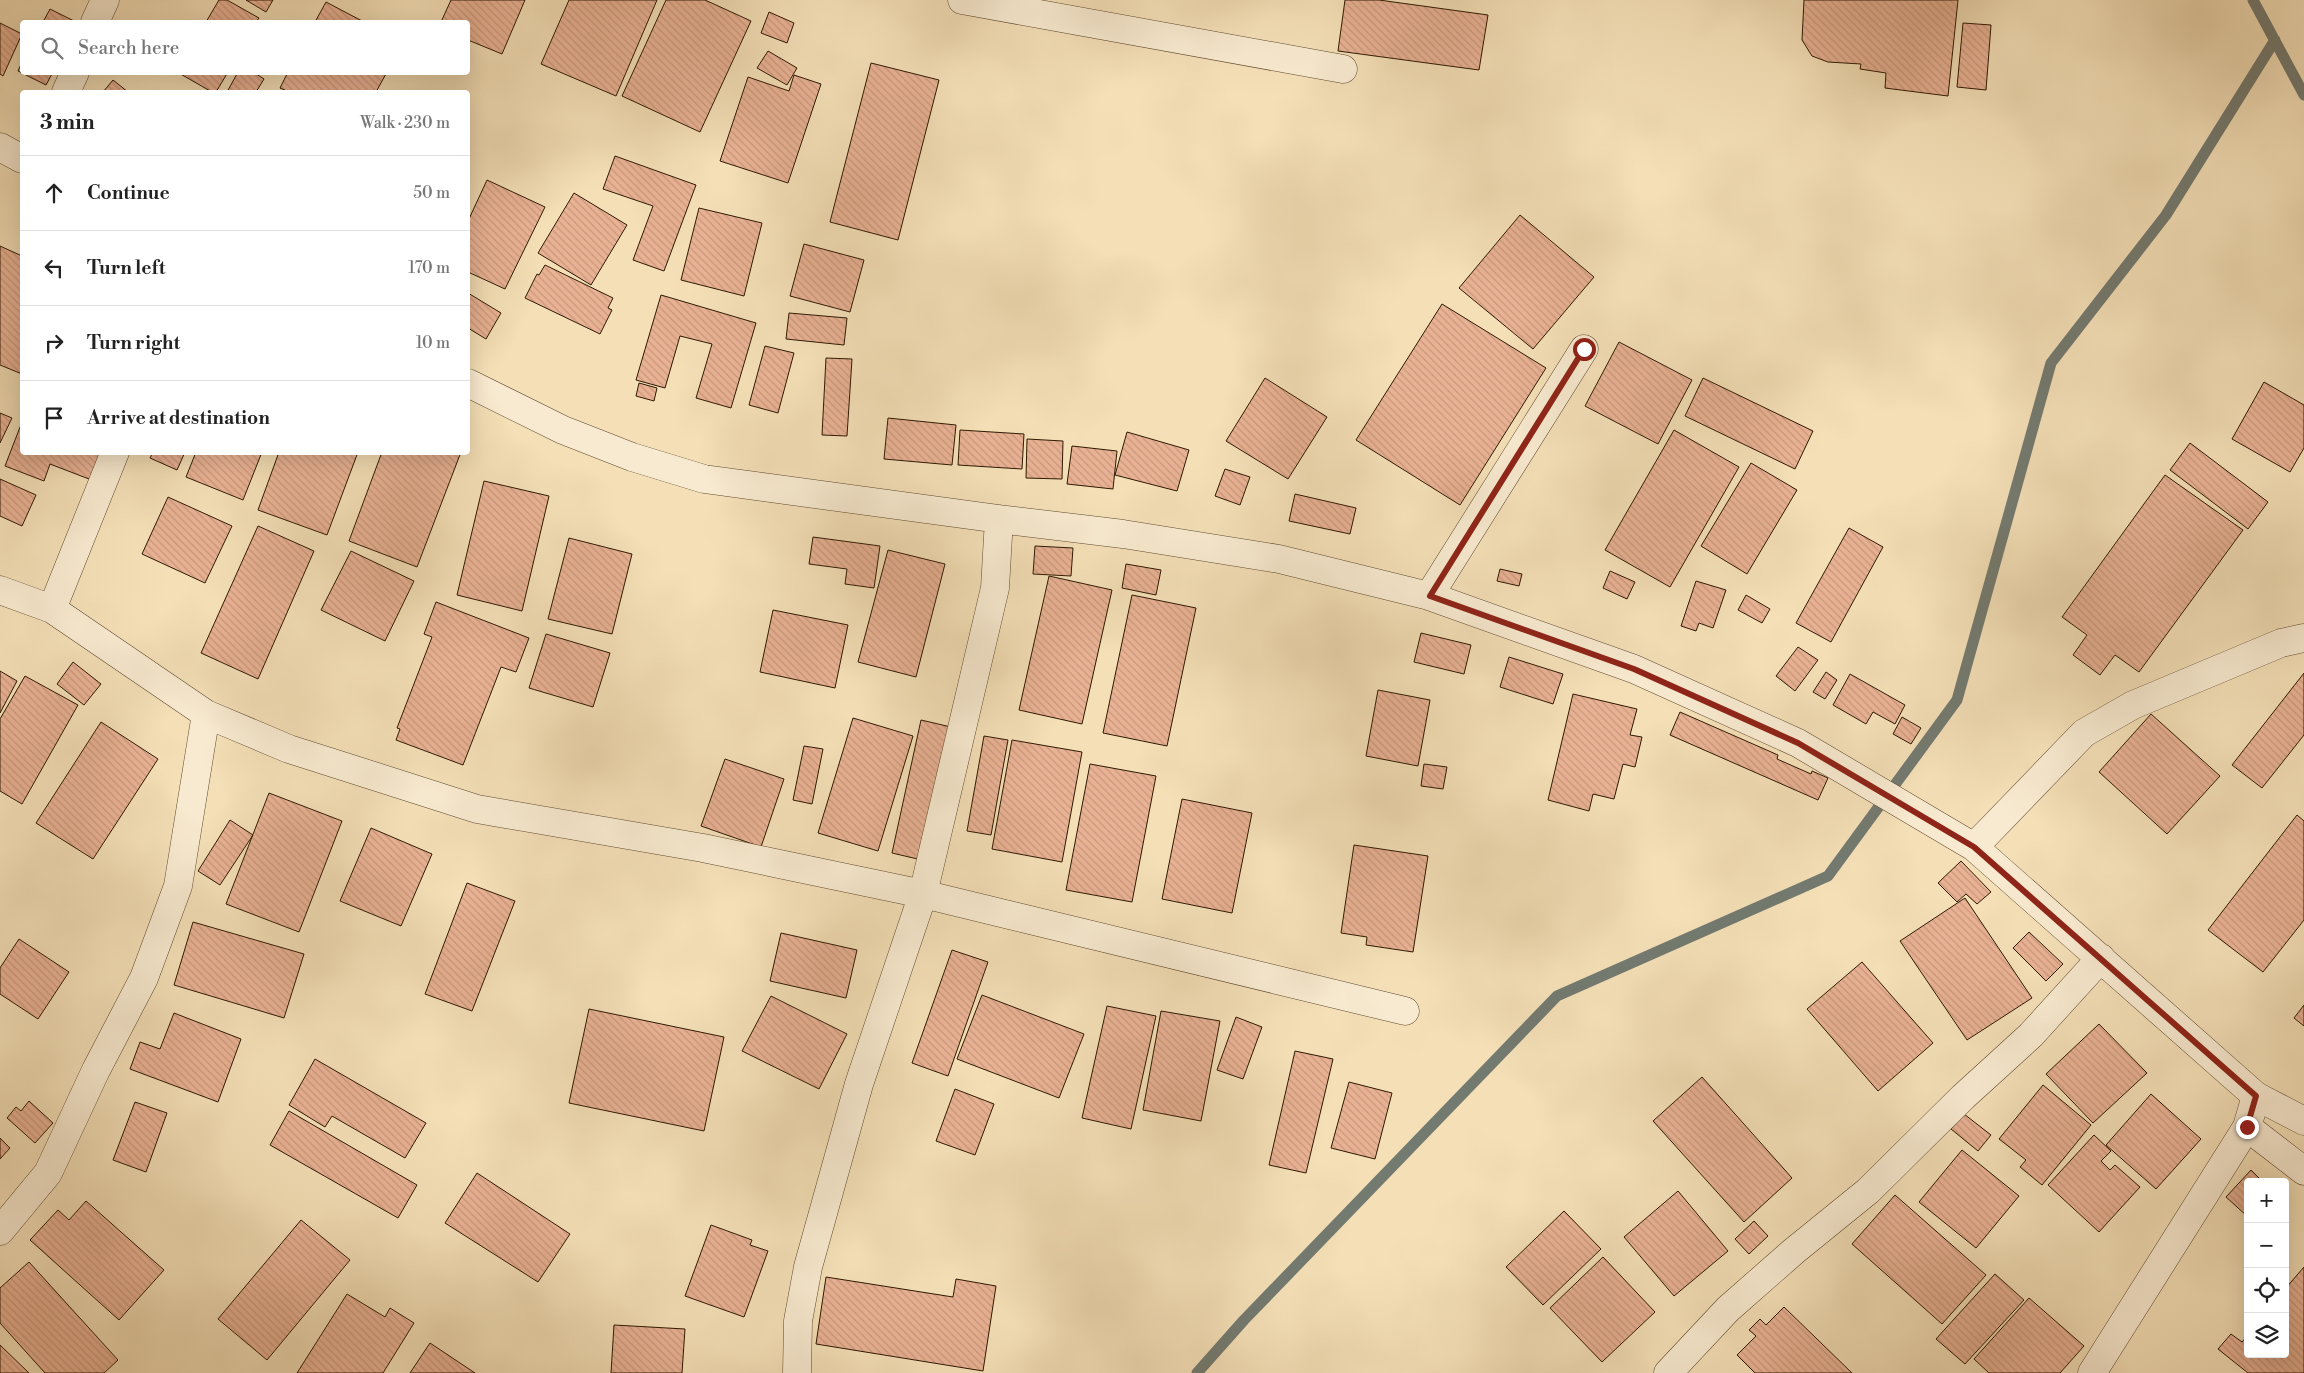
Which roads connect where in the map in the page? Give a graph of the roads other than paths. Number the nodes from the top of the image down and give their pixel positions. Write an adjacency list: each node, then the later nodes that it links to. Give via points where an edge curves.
1 (105, 0): 3 (street)
2 (962, 0): 4 (street)
3 (96, 20)
4 (1343, 69)
5 (74, 75): 6 (street)
6 (67, 90)
7 (0, 148): 8 (street)
8 (20, 158)
9 (1584, 349): 14 (street)
10 (470, 384): 12 (street, via 563,430 632,457 704,479)
11 (114, 455): 15 (street)
12 (999, 519): 14 (street, via 1123,534 1279,559); 19 (street, via 995,588)
13 (0, 590): 15 (street)
14 (1430, 596): 18 (street, via 1634,669 1798,743)
15 (52, 608): 17 (street)
16 (2304, 638): 18 (street, via 2282,643 2133,705 2084,733)
17 (206, 714): 19 (street, via 288,749 477,809 702,848); 26 (street, via 178,886 144,978 48,1173)
18 (1974, 847): 20 (street)
19 (922, 894): 21 (street); 27 (street, via 859,1084 808,1267 798,1321)
20 (2101, 958): 22 (street); 28 (street, via 2031,1035 1868,1191 1728,1309)
21 (1405, 1011)
22 (2256, 1096): 23 (street); 24 (street)
23 (2304, 1121)
24 (2247, 1127): 25 (street); 29 (street)
25 (2304, 1171)
26 (0, 1231)
27 (797, 1373)
28 (1668, 1373)
29 (2092, 1373)

